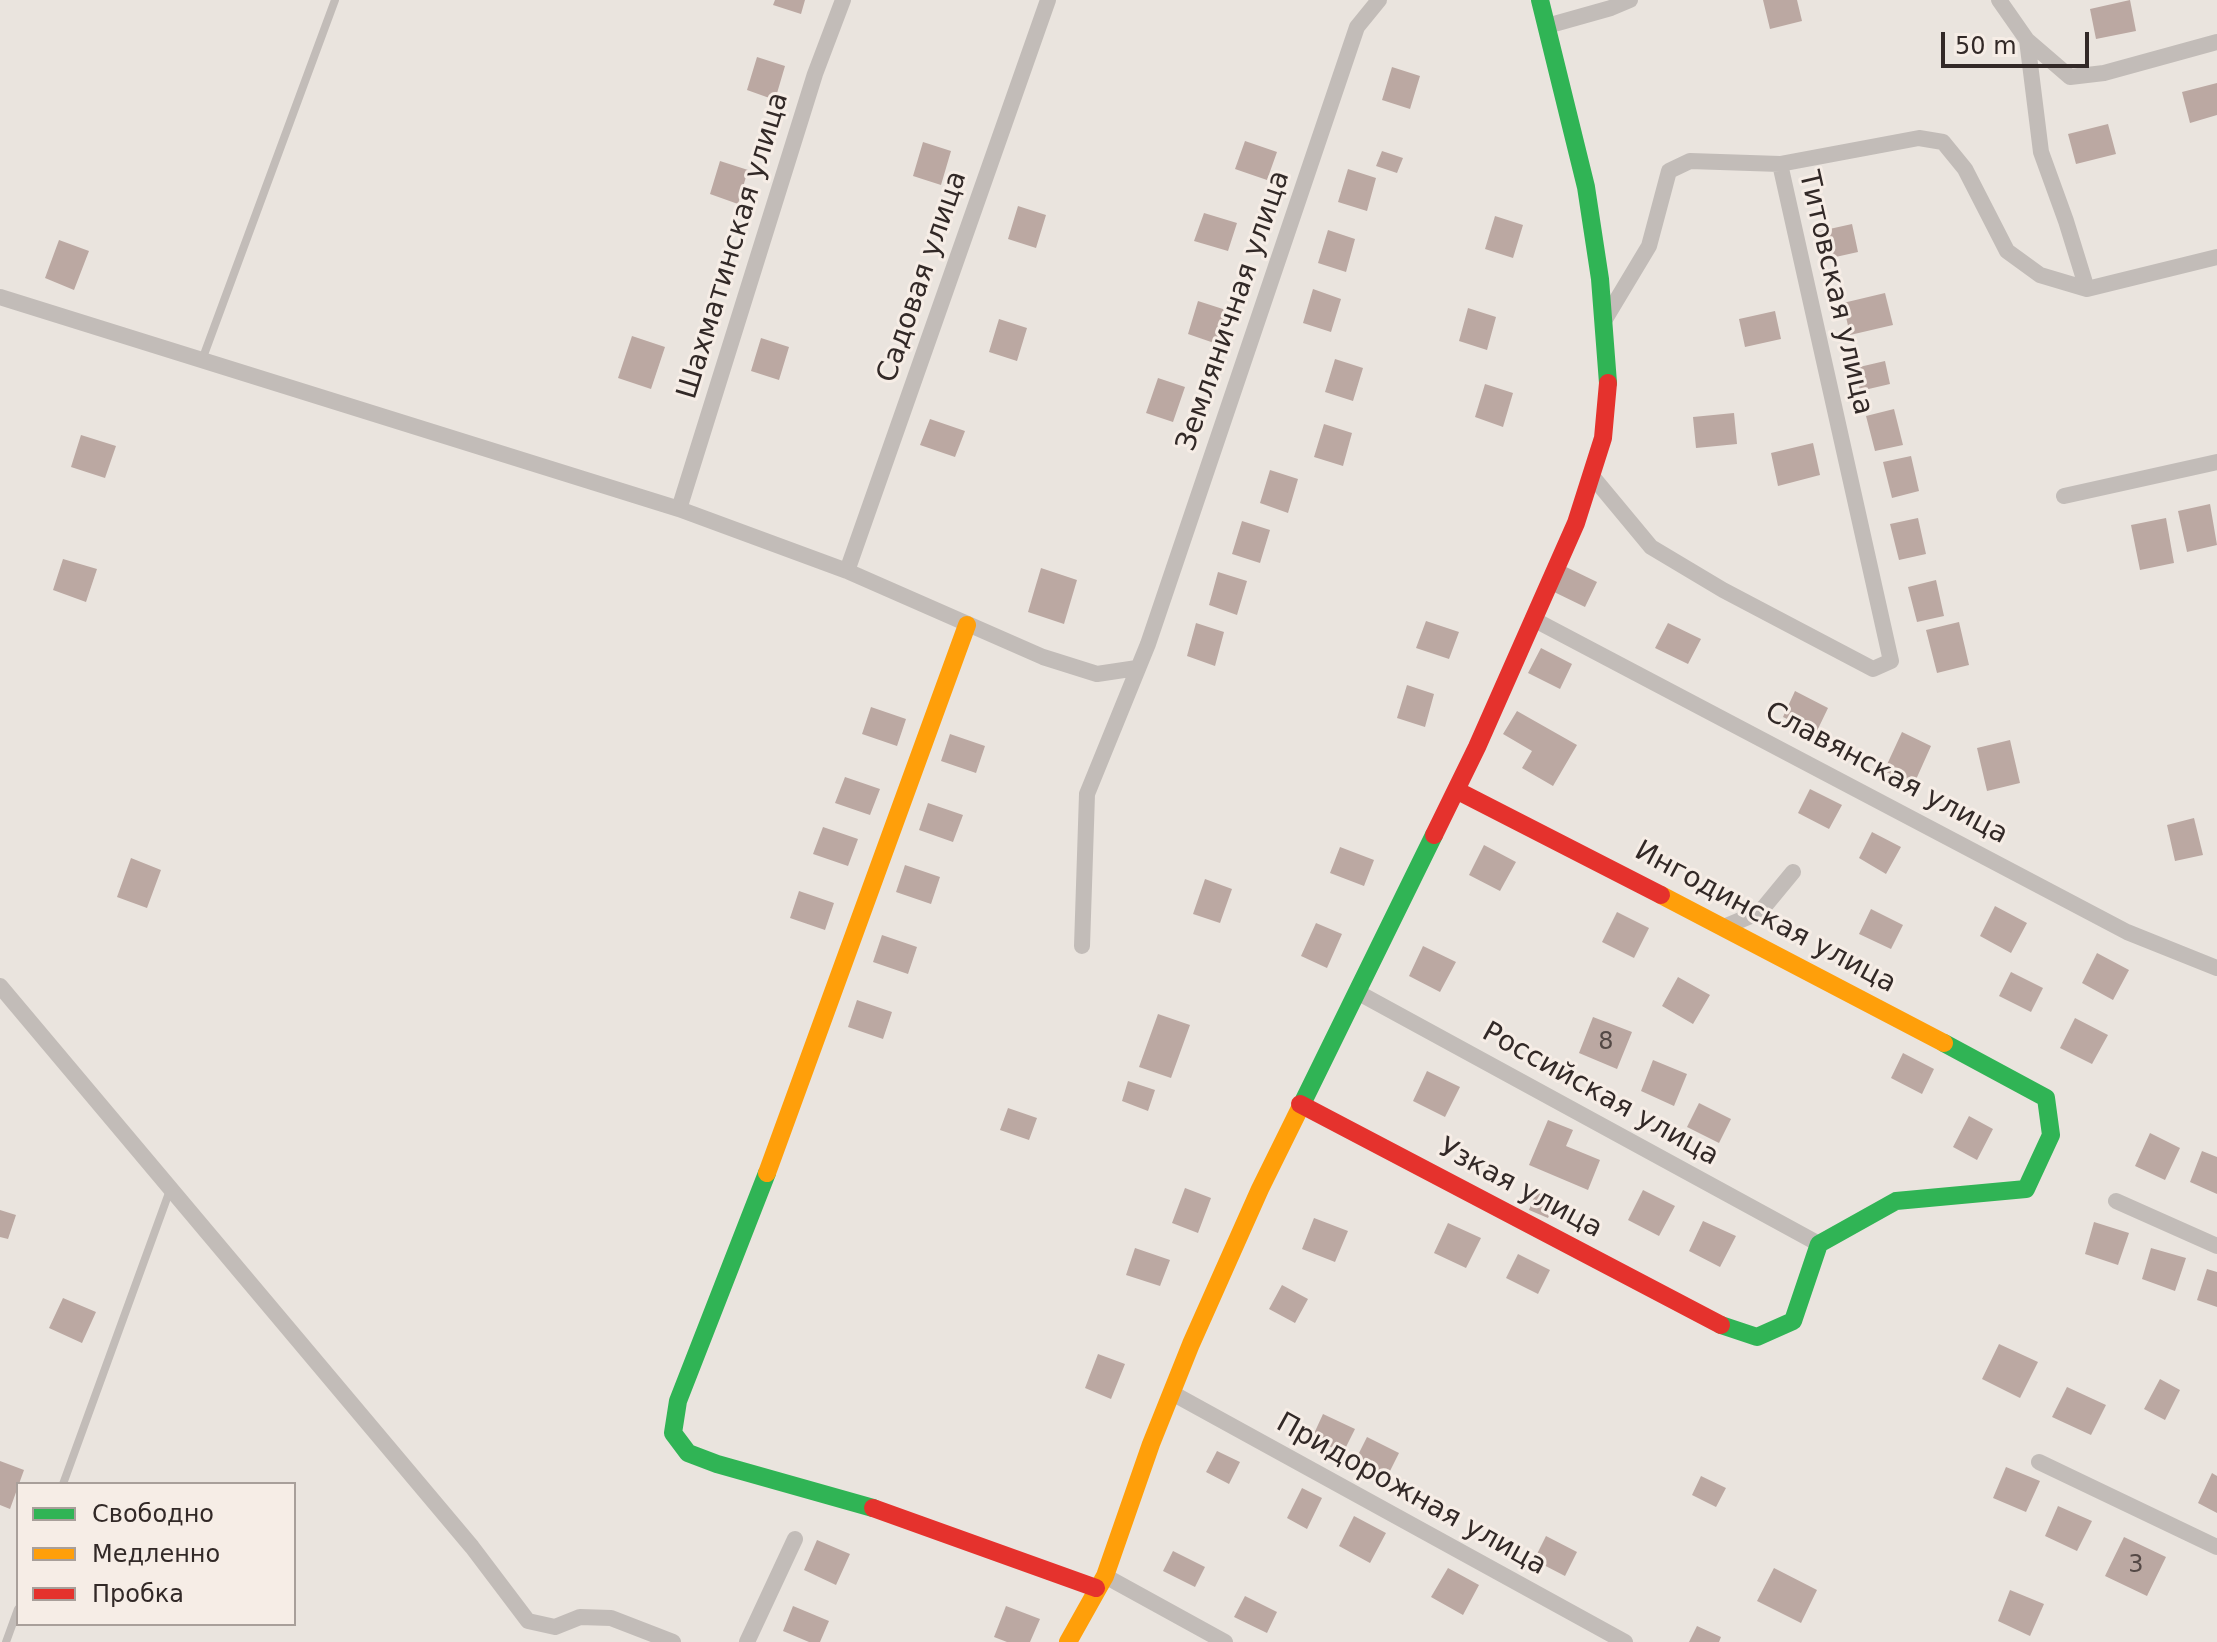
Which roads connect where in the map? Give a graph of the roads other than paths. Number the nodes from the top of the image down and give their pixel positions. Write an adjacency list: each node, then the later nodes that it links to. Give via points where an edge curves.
1 (335, 0): 16 (lane)
2 (843, 0): 20 (street, Шахматинская улица)
3 (1048, 0): 21 (street, Садовая улица)
4 (1379, 0): 24 (street, Земляничная улица, via 1357,27)
5 (1540, 0): 8 (street)
6 (1630, 0): 8 (street)
7 (1999, 0): 9 (street)
8 (1547, 26): 15 (street, via 1586,187)
9 (2027, 40): 10 (street, via 2070,77); 13 (street, via 2041,152)
10 (2217, 42)
11 (1780, 164): 13 (street, via 1919,138 1943,142 1965,169 2007,251 2040,275); 15 (street, Титовская улица, via 1690,161 1669,171 1649,246); 18 (street, Титовская улица, via 1891,661 1873,669 1651,547)
12 (2217, 257): 13 (street)
13 (2087, 289)
14 (0, 297): 16 (street)
15 (1603, 322): 18 (street, via 1609,390)
16 (202, 360): 20 (street)
17 (2217, 462): 19 (street)
18 (1592, 476): 22 (street)
19 (2064, 496)
20 (679, 509): 21 (street)
21 (847, 571): 23 (street)
22 (1533, 619): 25 (street); 29 (street, Славянская улица, via 2127,932)
23 (967, 625): 24 (street, via 1097,674); 42 (street, via 798,1094 678,1401 673,1433 688,1453 717,1464 847,1499)
24 (1137, 668): 28 (street, Земляничная улица, via 1087,794)
25 (1456, 790): 27 (street, Ингодинская улица); 31 (street)
26 (1793, 872): 27 (street, via 1760,912)
27 (1724, 927): 35 (street, Ингодинская улица, via 2046,1098 2051,1135 2026,1189 1896,1201)
28 (1082, 946)
29 (2217, 968)
30 (0, 986): 33 (street)
31 (1357, 992): 32 (street); 35 (street, Российская улица)
32 (1300, 1104): 35 (street, Узкая улица, via 1715,1323 1757,1337 1793,1321); 37 (street)
33 (170, 1190): 39 (lane); 45 (street, via 472,1547 528,1621 555,1627 580,1617 611,1618)
34 (2116, 1201): 36 (street)
35 (1819, 1244)
36 (2217, 1246)
37 (1172, 1393): 42 (street); 49 (street, Придорожная улица)
38 (2039, 1462): 41 (street)
39 (64, 1482)
40 (795, 1539): 46 (street)
41 (2217, 1547)
42 (1100, 1582): 47 (street); 48 (street)
43 (16, 1614): 44 (lane)
44 (6, 1642)
45 (673, 1642)
46 (747, 1642)
47 (1068, 1642)
48 (1225, 1642)
49 (1625, 1642)

